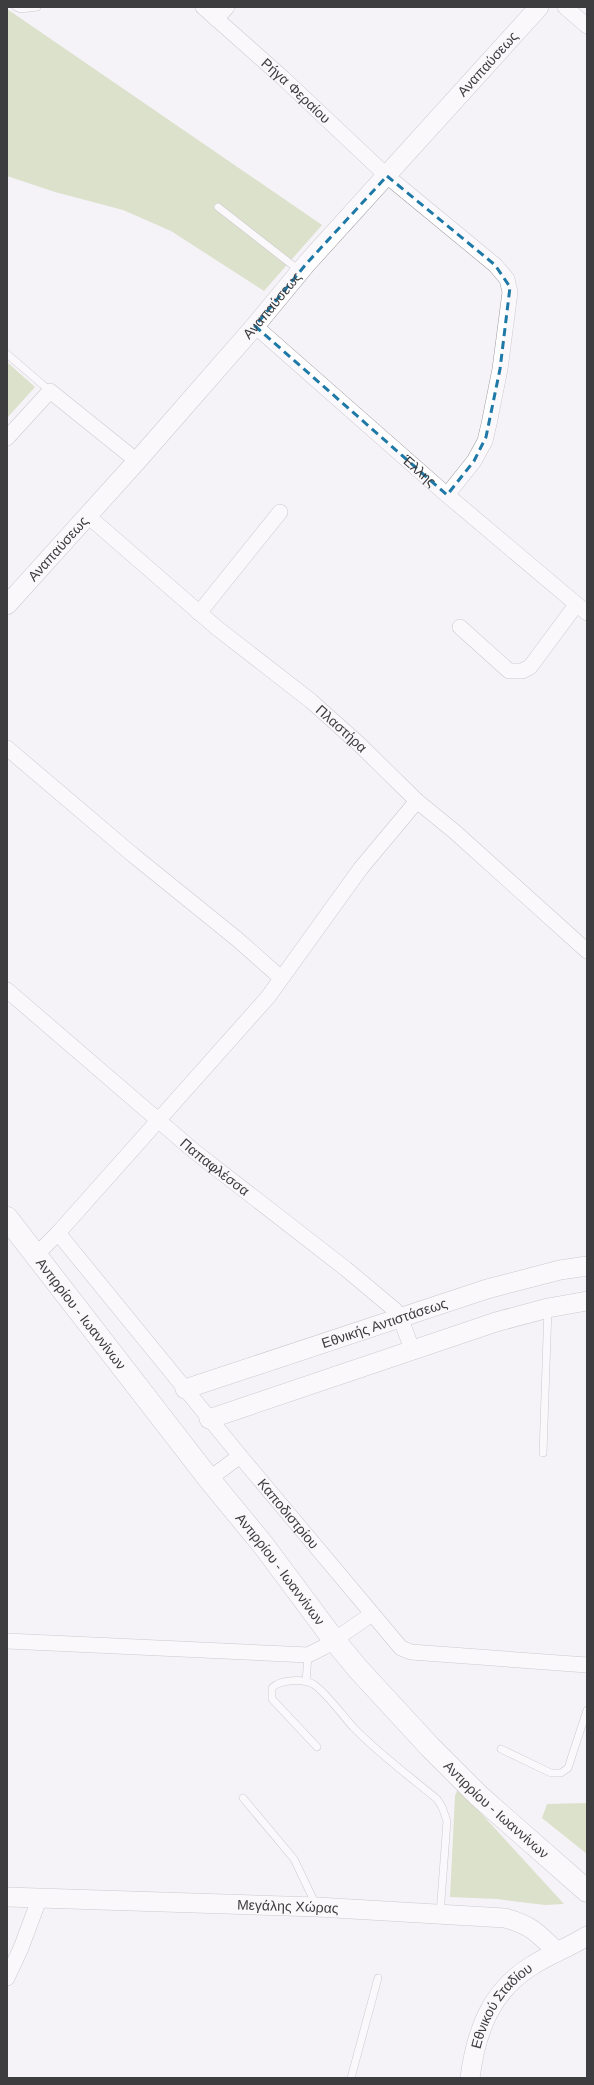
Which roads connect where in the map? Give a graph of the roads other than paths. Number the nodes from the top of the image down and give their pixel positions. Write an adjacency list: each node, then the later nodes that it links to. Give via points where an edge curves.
1 (16, 7): 2 (lane)
2 (37, 7)
3 (203, 7): 7 (street, Ρήγα Φεραίου)
4 (227, 7): 7 (street)
5 (565, 7): 8 (street)
6 (533, 9): 9 (street, Αναπαύσεως)
7 (216, 19): 9 (street, Ρήγα Φεραίου)
8 (587, 26)
9 (387, 176): 11 (street, Αναπαύσεως); 17 (street, Ρήγα Φεραίου, via 495,265 506,276 510,287 503,354 486,437 474,461)
10 (218, 208): 11 (lane)
11 (300, 272): 12 (street, Αναπαύσεως)
12 (255, 326): 16 (street, Αναπαύσεως); 17 (street, Έλλης)
13 (7, 354): 14 (lane)
14 (50, 391): 15 (street); 16 (street)
15 (7, 438)
16 (137, 461): 19 (street, Αναπαύσεως)
17 (447, 495): 21 (street, Έλλης)
18 (280, 512): 22 (street)
19 (88, 516): 20 (street, Αναπαύσεως); 22 (street, Πλαστήρα)
20 (7, 605)
21 (582, 609): 23 (street, via 530,667 522,671 509,671)
22 (199, 613): 25 (street, Πλαστήρα, via 311,701)
23 (460, 627)
24 (7, 748): 27 (street)
25 (417, 801): 26 (street, Πλαστήρα); 27 (street, via 361,868)
26 (587, 951)
27 (281, 978): 29 (street, via 268,997)
28 (7, 990): 29 (street, Παπαφλέσσα)
29 (159, 1121): 31 (street); 36 (street, Παπαφλέσσα, via 346,1269)
30 (7, 1218): 32 (main road, Αντιρρίου - Ιωαννίνων)
31 (58, 1233): 32 (street); 38 (street, Καποδιστρίου)
32 (36, 1255): 42 (main road, Αντιρρίου - Ιωαννίνων)
33 (587, 1266): 36 (street, Εθνικής Αντιστάσεως, via 560,1270 487,1289)
34 (587, 1301): 35 (street)
35 (548, 1308): 37 (street); 40 (lane)
36 (400, 1317): 37 (street, Παπαφλέσσα); 38 (street, Εθνικής Αντιστάσεως)
37 (412, 1349): 39 (street)
38 (184, 1389): 39 (street, Καποδιστρίου)
39 (209, 1419): 41 (street, Καποδιστρίου)
40 (543, 1453)
41 (240, 1456): 42 (street); 43 (street, Καποδιστρίου)
42 (209, 1479): 44 (main road, Αντιρρίου - Ιωαννίνων, via 264,1546)
43 (372, 1614): 44 (street); 47 (street, Καποδιστρίου, via 405,1651)
44 (334, 1640): 46 (street); 53 (main road, Αντιρρίου - Ιωαννίνων, via 392,1708 479,1796)
45 (7, 1642): 46 (street)
46 (308, 1655): 48 (lane)
47 (587, 1665)
48 (306, 1682): 50 (lane, via 277,1683 272,1688 271,1697); 57 (lane, via 316,1685 353,1727 437,1799 442,1807 447,1821)
49 (587, 1710): 51 (lane, via 568,1768 561,1773 551,1773)
50 (317, 1747)
51 (501, 1749)
52 (243, 1798): 56 (lane, via 294,1859)
53 (587, 1891)
54 (7, 1896): 55 (street, Μεγάλης Χώρας)
55 (40, 1897): 56 (street, Μεγάλης Χώρας); 61 (street)
56 (316, 1907): 57 (street, Μεγάλης Χώρας)
57 (440, 1914): 60 (street, Μεγάλης Χώρας, via 505,1918 524,1923)
58 (587, 1936): 60 (street, Εθνικού Σταδίου)
59 (587, 1951): 60 (street, Εθνικού Σταδίου)
60 (557, 1952): 64 (street, Εθνικού Σταδίου, via 515,1976 501,1991 488,2012)
61 (7, 1978)
62 (378, 1978): 63 (lane)
63 (351, 2078)
64 (470, 2078)

